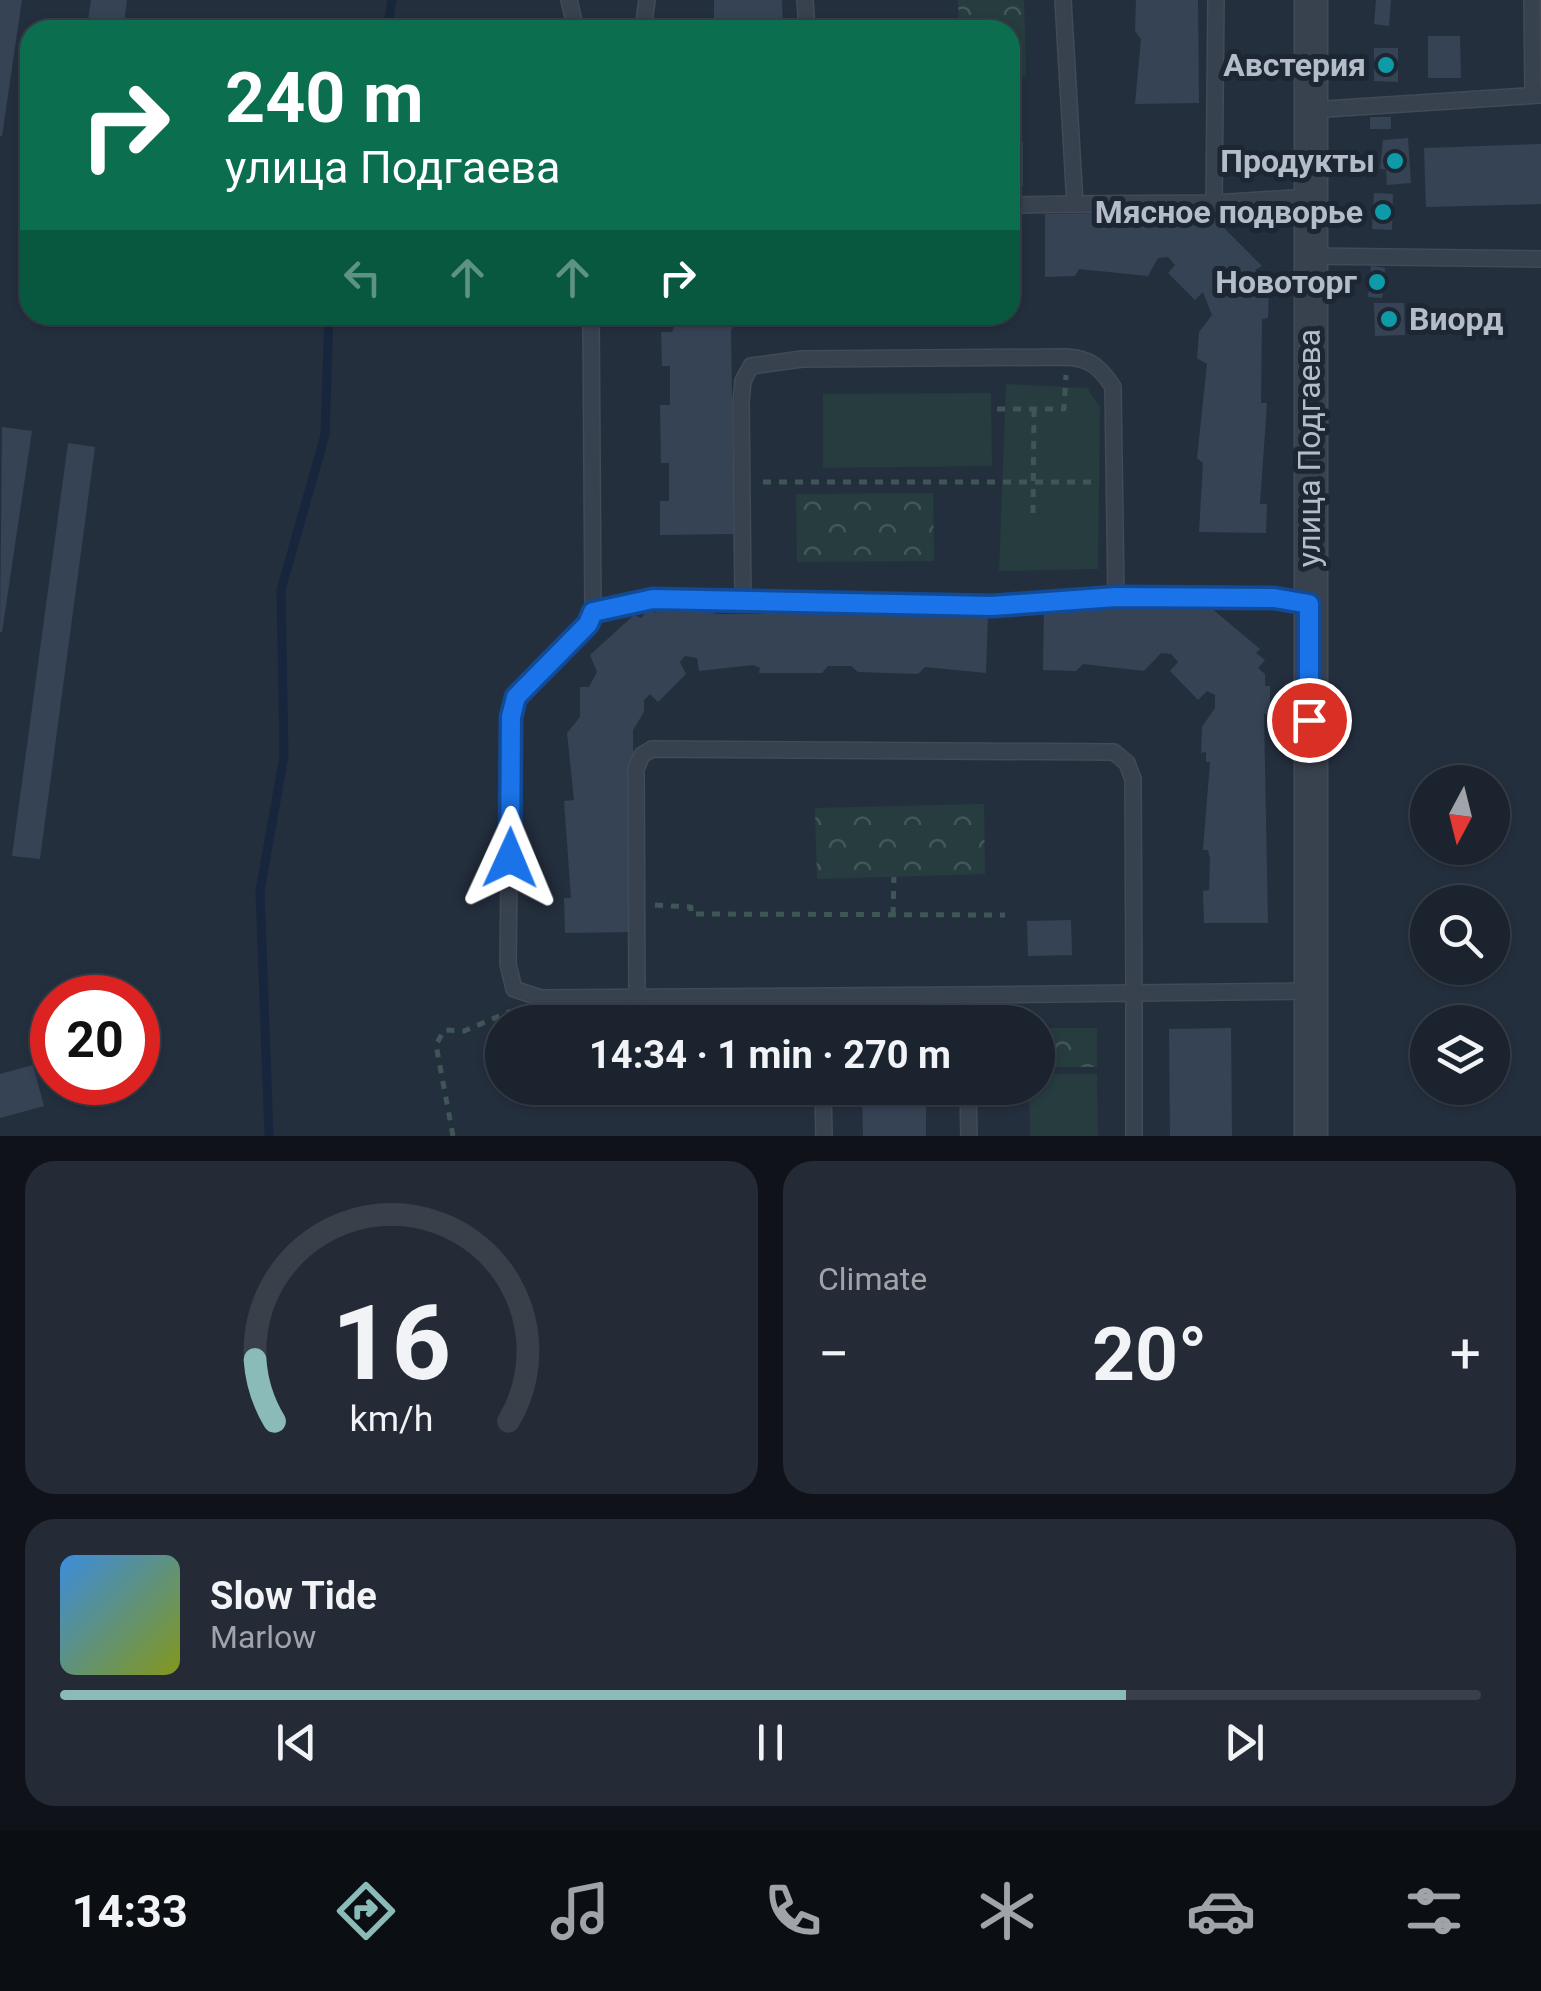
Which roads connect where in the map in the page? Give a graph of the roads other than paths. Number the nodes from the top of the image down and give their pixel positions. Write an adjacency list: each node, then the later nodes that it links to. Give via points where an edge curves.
1 (1063, 0): 8 (lane)
2 (1216, 0): 9 (lane)
3 (1311, 0): 6 (street, улица Подгаева)
4 (1532, 0): 5 (lane)
5 (1537, 94): 6 (lane)
6 (1310, 110): 7 (street, улица Подгаева)
7 (1310, 197): 9 (lane); 11 (street, улица Подгаева)
8 (1075, 204): 9 (lane); 10 (lane)
9 (1214, 204)
10 (1020, 205)
11 (1310, 256): 12 (lane); 16 (street, улица Подгаева)
12 (1541, 260)
13 (591, 325): 17 (lane)
14 (1116, 597): 15 (lane, via 992,606); 15 (lane, via 1113,387 1100,367 1067,358 802,358 751,366 743,381); 16 (lane)
15 (742, 600): 17 (lane, via 653,599)
16 (1309, 604): 18 (street, улица Подгаева)
17 (593, 612): 22 (lane, via 516,697 511,717 508,964 514,989 541,998)
18 (1310, 991): 19 (lane); 30 (street, улица Подгаева)
19 (1134, 993): 20 (lane); 22 (lane, via 1133,779 1114,752 652,749 636,769); 29 (lane)
20 (967, 995): 21 (lane); 24 (lane)
21 (821, 996): 22 (lane); 23 (lane)
22 (637, 998)
23 (821, 1005)
24 (967, 1005)
25 (823, 1105): 27 (lane)
26 (968, 1105): 28 (lane)
27 (824, 1136)
28 (968, 1136)
29 (1134, 1136)
30 (1310, 1136)

